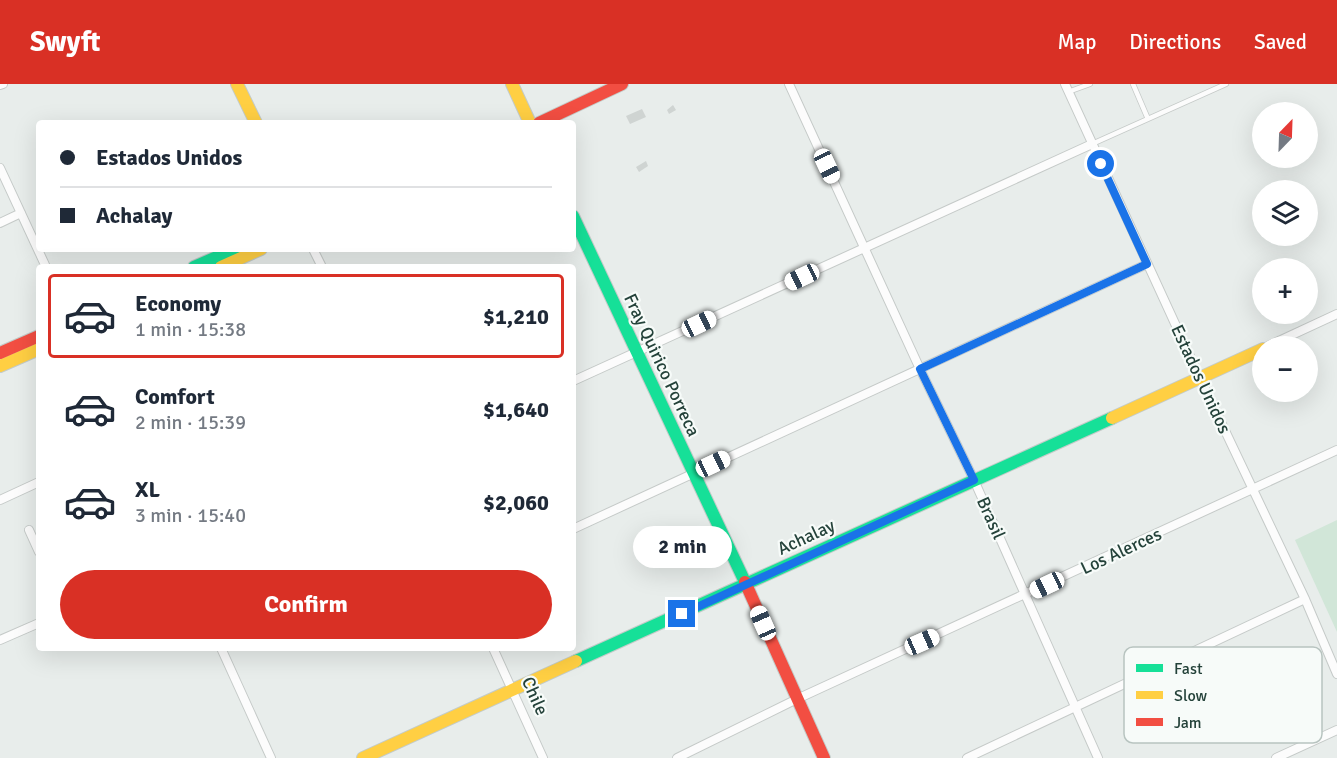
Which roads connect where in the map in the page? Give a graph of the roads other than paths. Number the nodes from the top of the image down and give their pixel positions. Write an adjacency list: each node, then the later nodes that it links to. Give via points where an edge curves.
1 (237, 84): 10 (street)
2 (512, 84): 11 (street)
3 (622, 84): 12 (street)
4 (789, 84): 19 (street, Brasil)
5 (1090, 84): 8 (lane)
6 (1133, 84): 9 (lane)
7 (1226, 84): 9 (lane)
8 (1066, 88): 13 (street, Estados Unidos)
9 (1148, 119): 13 (lane)
10 (255, 120)
11 (529, 120)
12 (546, 120)
13 (1092, 144): 19 (street); 24 (street, Estados Unidos)
14 (0, 168): 15 (street)
15 (21, 213): 17 (street); 18 (street)
16 (576, 222): 29 (street, Fray Quirico Porreca)
17 (0, 223)
18 (36, 245)
19 (865, 248): 29 (street); 33 (street, Brasil)
20 (228, 252): 22 (street)
21 (254, 252): 23 (street)
22 (201, 264)
23 (228, 264)
24 (1147, 264): 33 (street); 34 (street, Estados Unidos)
25 (1337, 314): 26 (street)
26 (1290, 336)
27 (36, 337): 30 (street)
28 (36, 350): 32 (street)
29 (637, 352): 35 (street); 37 (street, Fray Quirico Porreca)
30 (0, 353)
31 (1252, 354): 34 (street, Achalay)
32 (0, 366)
33 (920, 369): 37 (street); 38 (street, Brasil)
34 (1200, 378): 38 (street, Achalay); 40 (street, Estados Unidos)
35 (576, 380)
36 (1337, 450): 40 (street, Los Alerces)
37 (693, 474): 42 (street); 45 (street, Fray Quirico Porreca)
38 (974, 480): 45 (street, Achalay); 46 (street, Brasil)
39 (36, 483): 41 (street)
40 (1253, 490): 46 (street, Los Alerces); 47 (street, Estados Unidos)
41 (0, 500)
42 (576, 528)
43 (29, 530): 44 (street)
44 (36, 545)
45 (746, 584): 55 (street, Achalay); 56 (street, Fray Quirico Porreca)
46 (1026, 595): 56 (street, Los Alerces); 57 (street, Brasil)
47 (1305, 599): 50 (street); 53 (street, Estados Unidos)
48 (36, 623): 49 (street)
49 (0, 640)
50 (1203, 647)
51 (221, 651): 61 (street)
52 (494, 651): 55 (street, Chile)
53 (1337, 674)
54 (1124, 684): 57 (street)
55 (513, 691): 62 (street, Achalay); 63 (street, Chile)
56 (797, 699): 64 (street, Los Alerces); 65 (street, Fray Quirico Porreca)
57 (1075, 707): 66 (street); 67 (street, Brasil)
58 (1337, 730): 59 (street)
59 (1322, 737)
60 (1309, 743): 68 (street)
61 (271, 758)
62 (363, 758)
63 (543, 758)
64 (677, 758)
65 (824, 758)
66 (967, 758)
67 (1098, 758)
68 (1276, 758)

